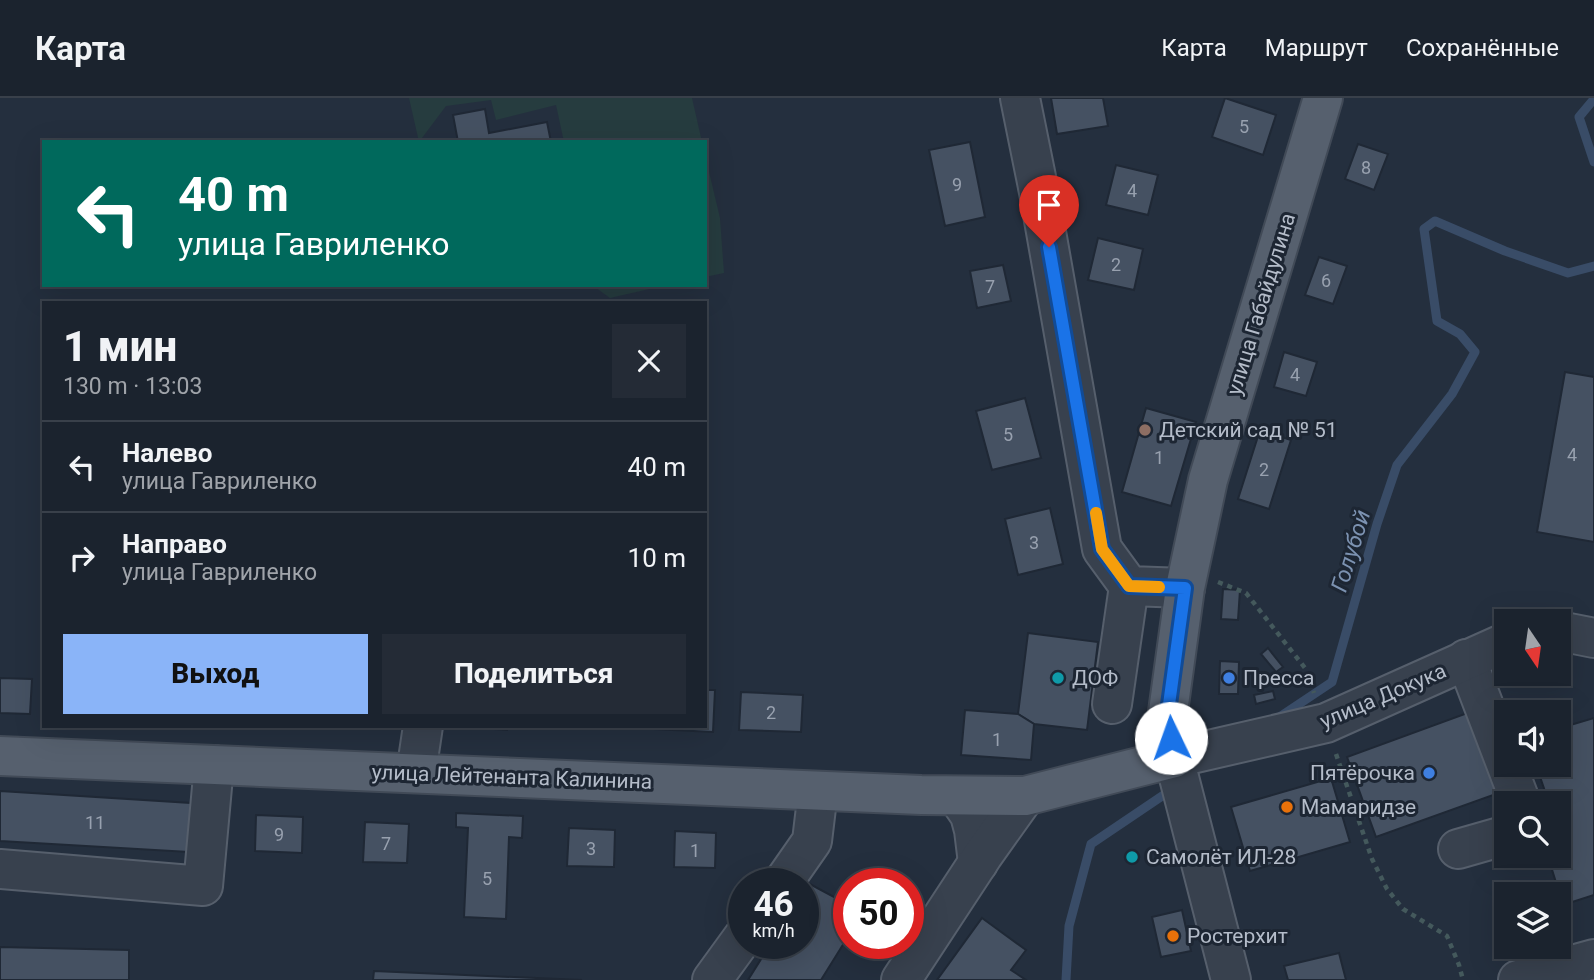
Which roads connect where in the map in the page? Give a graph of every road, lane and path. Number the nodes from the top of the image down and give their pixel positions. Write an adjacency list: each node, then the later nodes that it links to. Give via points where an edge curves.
1 (1020, 98): 4 (street, via 1102,549)
2 (1323, 98): 3 (main road, улица Габайдулина, via 1208,480)
3 (1199, 584): 4 (street); 10 (path, via 1246,593 1305,668); 13 (main road, улица Габайдулина, via 1167,719)
4 (1129, 586): 9 (street)
5 (1572, 634): 6 (street)
6 (1594, 638)
7 (1494, 647): 8 (street, улица Докука)
8 (1466, 659): 10 (street, улица Докука); 17 (street)
9 (1112, 704)
10 (1326, 723): 13 (street, улица Докука); 30 (path, via 1372,859 1387,889 1403,909 1447,936)
11 (423, 728): 15 (street)
12 (0, 756): 14 (main road, улица Лейтенанта Калинина)
13 (1174, 758): 19 (main road, улица Лейтенанта Калинина); 29 (street)
14 (214, 765): 15 (main road, улица Лейтенанта Калинина); 24 (street, via 203,886)
15 (416, 773): 16 (main road, улица Лейтенанта Калинина)
16 (818, 791): 18 (main road, улица Лейтенанта Калинина); 23 (street, via 813,841)
17 (1516, 791)
18 (957, 796): 19 (main road, улица Лейтенанта Калинина); 22 (street, via 970,815)
19 (1025, 796): 22 (street)
20 (1494, 839): 21 (street)
21 (1458, 849)
22 (978, 863): 28 (street)
23 (794, 868)
24 (0, 869)
25 (728, 958): 27 (street)
26 (1594, 959): 31 (street)
27 (712, 980)
28 (901, 980)
29 (1231, 980)
30 (1463, 980)
31 (1518, 980)

